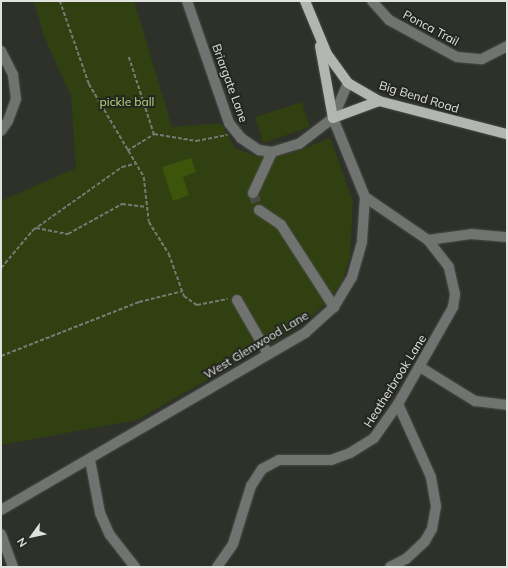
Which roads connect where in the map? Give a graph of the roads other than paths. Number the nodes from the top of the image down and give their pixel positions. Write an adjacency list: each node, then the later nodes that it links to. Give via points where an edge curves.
1 (187, 1): 12 (street, Briargate Lane, via 234,132 259,150)
2 (305, 1): 4 (main road, Big Bend Road)
3 (372, 1): 5 (street, Ponca Trail, via 389,20 457,57 482,59)
4 (318, 38): 7 (main road, Big Bend Road); 9 (main road)
5 (503, 49)
6 (1, 51): 10 (street, via 13,75 16,99)
7 (348, 83): 8 (main road, Big Bend Road); 9 (street)
8 (379, 100): 9 (main road); 11 (main road, Big Bend Road)
9 (333, 118): 12 (street, via 299,144); 14 (street, West Glenwood Lane)
10 (1, 131)
11 (507, 134)
12 (272, 152): 13 (street)
13 (253, 193)
14 (365, 197): 17 (street, Heatherbrook Lane); 19 (street, West Glenwood Lane, via 362,241 352,277)
15 (258, 210): 19 (street, via 281,225)
16 (507, 237): 17 (street, via 470,234)
17 (428, 240): 21 (street, Heatherbrook Lane, via 449,268 455,294 446,323)
18 (237, 300): 20 (street)
19 (334, 307): 20 (street, West Glenwood Lane, via 305,333)
20 (268, 354): 24 (street, West Glenwood Lane)
21 (420, 367): 22 (street, Heatherbrook Lane); 23 (street, via 475,401)
22 (398, 404): 29 (street, Heatherbrook Lane, via 374,438 350,453 331,460 279,460 262,469 252,486 233,544); 30 (street, via 431,477 436,506 432,529 425,541 406,559)
23 (507, 405)
24 (90, 460): 25 (street, West Glenwood Lane); 28 (street, via 100,513 110,535)
25 (1, 510)
26 (1, 534): 27 (street)
27 (13, 567)
28 (135, 567)
29 (217, 567)
30 (390, 567)

